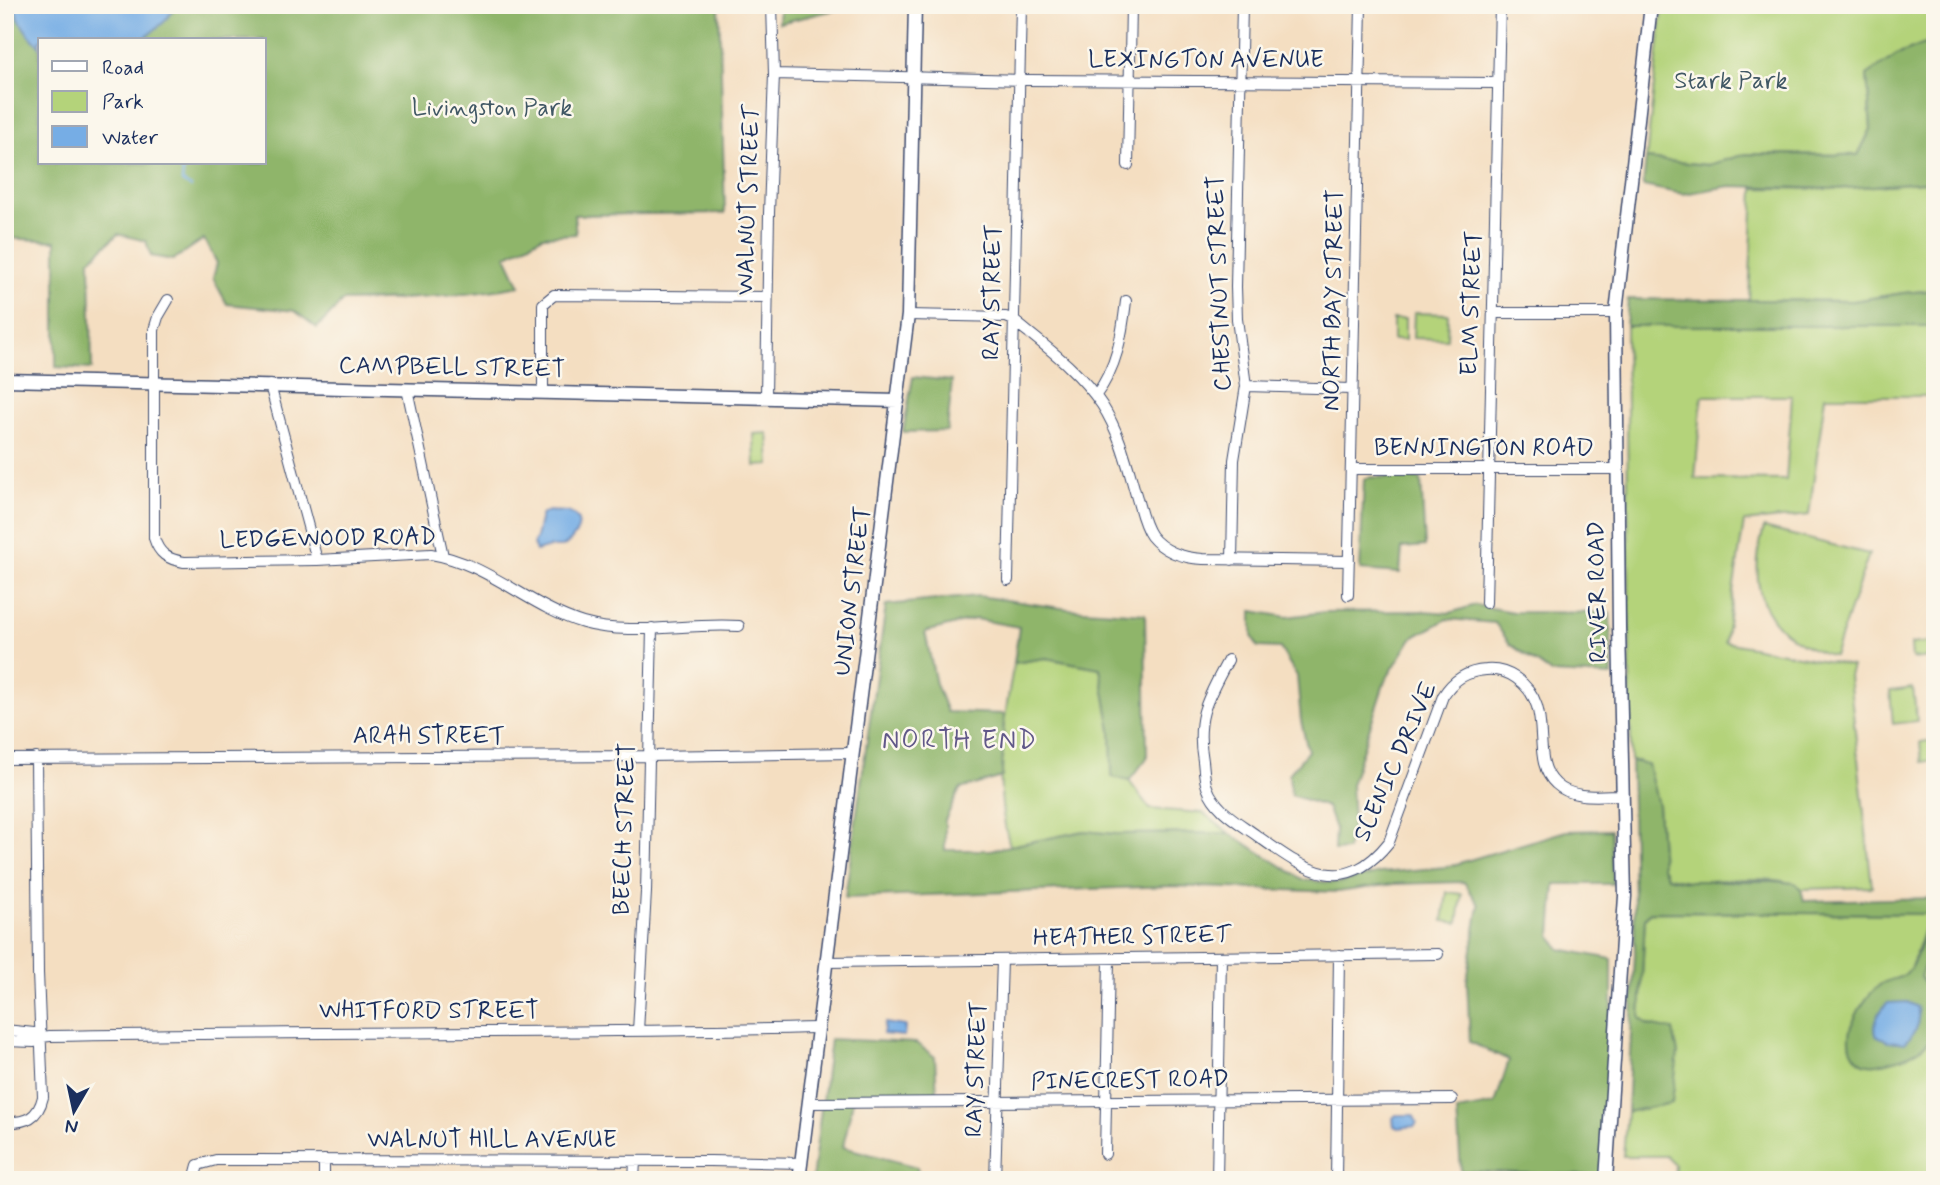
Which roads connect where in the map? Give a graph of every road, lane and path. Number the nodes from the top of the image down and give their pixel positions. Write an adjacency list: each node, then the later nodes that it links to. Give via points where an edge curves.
1 (772, 5): 9 (street, WALNUT STREET)
2 (915, 5): 10 (street, UNION STREET)
3 (1021, 5): 11 (street, RAY STREET)
4 (1131, 5): 12 (street)
5 (1242, 5): 13 (street, CHESTNUT STREET)
6 (1361, 5): 14 (street, NORTH BAY STREET)
7 (1500, 5): 15 (street, ELM STREET)
8 (1651, 5): 21 (street, RIVER ROAD)
9 (774, 74): 10 (street, LEXINGTON AVENUE); 17 (street, WALNUT STREET)
10 (914, 77): 11 (street, LEXINGTON AVENUE); 22 (street, UNION STREET)
11 (1019, 80): 12 (street, LEXINGTON AVENUE); 23 (street, RAY STREET)
12 (1129, 80): 13 (street, LEXINGTON AVENUE); 16 (street)
13 (1240, 80): 14 (street, LEXINGTON AVENUE); 27 (street, CHESTNUT STREET, via 1236,304)
14 (1360, 81): 15 (street, LEXINGTON AVENUE); 29 (street, NORTH BAY STREET)
15 (1498, 83): 20 (street, ELM STREET)
16 (1128, 165)
17 (767, 297): 30 (street, via 554,295 543,304); 31 (street, WALNUT STREET)
18 (168, 300): 25 (street, LEDGEWOOD ROAD, via 154,330)
19 (1126, 301): 32 (street, via 1119,348)
20 (1493, 313): 21 (street); 36 (street, ELM STREET)
21 (1616, 313): 35 (street, RIVER ROAD)
22 (908, 315): 23 (street); 33 (street, UNION STREET)
23 (1013, 320): 32 (street, via 1084,380); 41 (street, RAY STREET)
24 (5, 380): 25 (street, CAMPBELL STREET)
25 (154, 382): 26 (street, CAMPBELL STREET); 39 (street, LEDGEWOOD ROAD, via 154,538 164,556 184,562)
26 (270, 385): 28 (street, CAMPBELL STREET); 39 (street)
27 (1246, 386): 29 (street); 38 (street, CHESTNUT STREET, via 1234,460)
28 (407, 389): 30 (street, CAMPBELL STREET); 37 (street)
29 (1352, 389): 34 (street, NORTH BAY STREET)
30 (543, 391): 31 (street, CAMPBELL STREET)
31 (766, 396): 33 (street, CAMPBELL STREET)
32 (1096, 396): 38 (street, via 1114,425 1152,537 1185,557)
33 (898, 401): 47 (street, UNION STREET)
34 (1351, 469): 36 (street, BENNINGTON ROAD); 40 (street, NORTH BAY STREET)
35 (1617, 470): 36 (street, BENNINGTON ROAD); 51 (street, RIVER ROAD)
36 (1489, 471): 43 (street, ELM STREET)
37 (443, 556): 39 (street, LEDGEWOOD ROAD); 45 (street, LEDGEWOOD ROAD, via 582,622)
38 (1231, 559): 40 (street)
39 (317, 560)
40 (1349, 561): 42 (street, NORTH BAY STREET)
41 (1008, 580)
42 (1348, 595)
43 (1486, 603)
44 (740, 626): 45 (street, LEDGEWOOD ROAD)
45 (652, 628): 48 (street, BEECH STREET)
46 (1228, 660): 51 (street, SCENIC DRIVE, via 1200,720 1207,788 1222,811 1307,870 1333,875 1355,871 1375,860 1389,842 1443,696 1455,680 1471,671 1502,671 1530,690 1539,710 1547,773 1554,783 1580,795)
47 (853, 753): 48 (street, ARAH STREET); 57 (street, UNION STREET)
48 (648, 756): 49 (street, ARAH STREET); 60 (street, BEECH STREET)
49 (36, 758): 50 (street, ARAH STREET); 61 (street)
50 (5, 759)
51 (1623, 795): 81 (street, RIVER ROAD, via 1625,896)
52 (1438, 954): 53 (street, HEATHER STREET)
53 (1339, 955): 54 (street, HEATHER STREET); 65 (street)
54 (1221, 957): 55 (street, HEATHER STREET); 64 (street)
55 (1109, 959): 56 (street, HEATHER STREET); 66 (street)
56 (1002, 960): 57 (street, HEATHER STREET); 68 (street, RAY STREET)
57 (826, 962): 58 (street, UNION STREET)
58 (818, 1028): 60 (street, WHITFORD STREET); 67 (street, UNION STREET)
59 (5, 1030): 61 (street, WHITFORD STREET)
60 (638, 1031): 61 (street, WHITFORD STREET)
61 (41, 1037): 62 (street, WHITFORD STREET, via 34,1042); 69 (street, via 43,1097 27,1121)
62 (5, 1041)
63 (1452, 1099): 65 (street, PINECREST ROAD)
64 (1219, 1101): 65 (street, PINECREST ROAD); 66 (street, PINECREST ROAD); 79 (street)
65 (1337, 1101): 80 (street)
66 (1106, 1102): 68 (street, PINECREST ROAD); 70 (street)
67 (808, 1103): 68 (street, PINECREST ROAD); 73 (street, UNION STREET)
68 (997, 1104): 78 (street, RAY STREET)
69 (5, 1122)
70 (1105, 1154)
71 (324, 1160): 72 (street, WALNUT HILL AVENUE); 74 (street, WALNUT HILL AVENUE, via 216,1160 198,1165); 75 (street)
72 (635, 1161): 73 (street, WALNUT HILL AVENUE); 76 (street)
73 (802, 1163): 77 (street, UNION STREET)
74 (194, 1180)
75 (324, 1180)
76 (634, 1180)
77 (799, 1180)
78 (995, 1180)
79 (1217, 1180)
80 (1336, 1180)
81 (1606, 1180)

